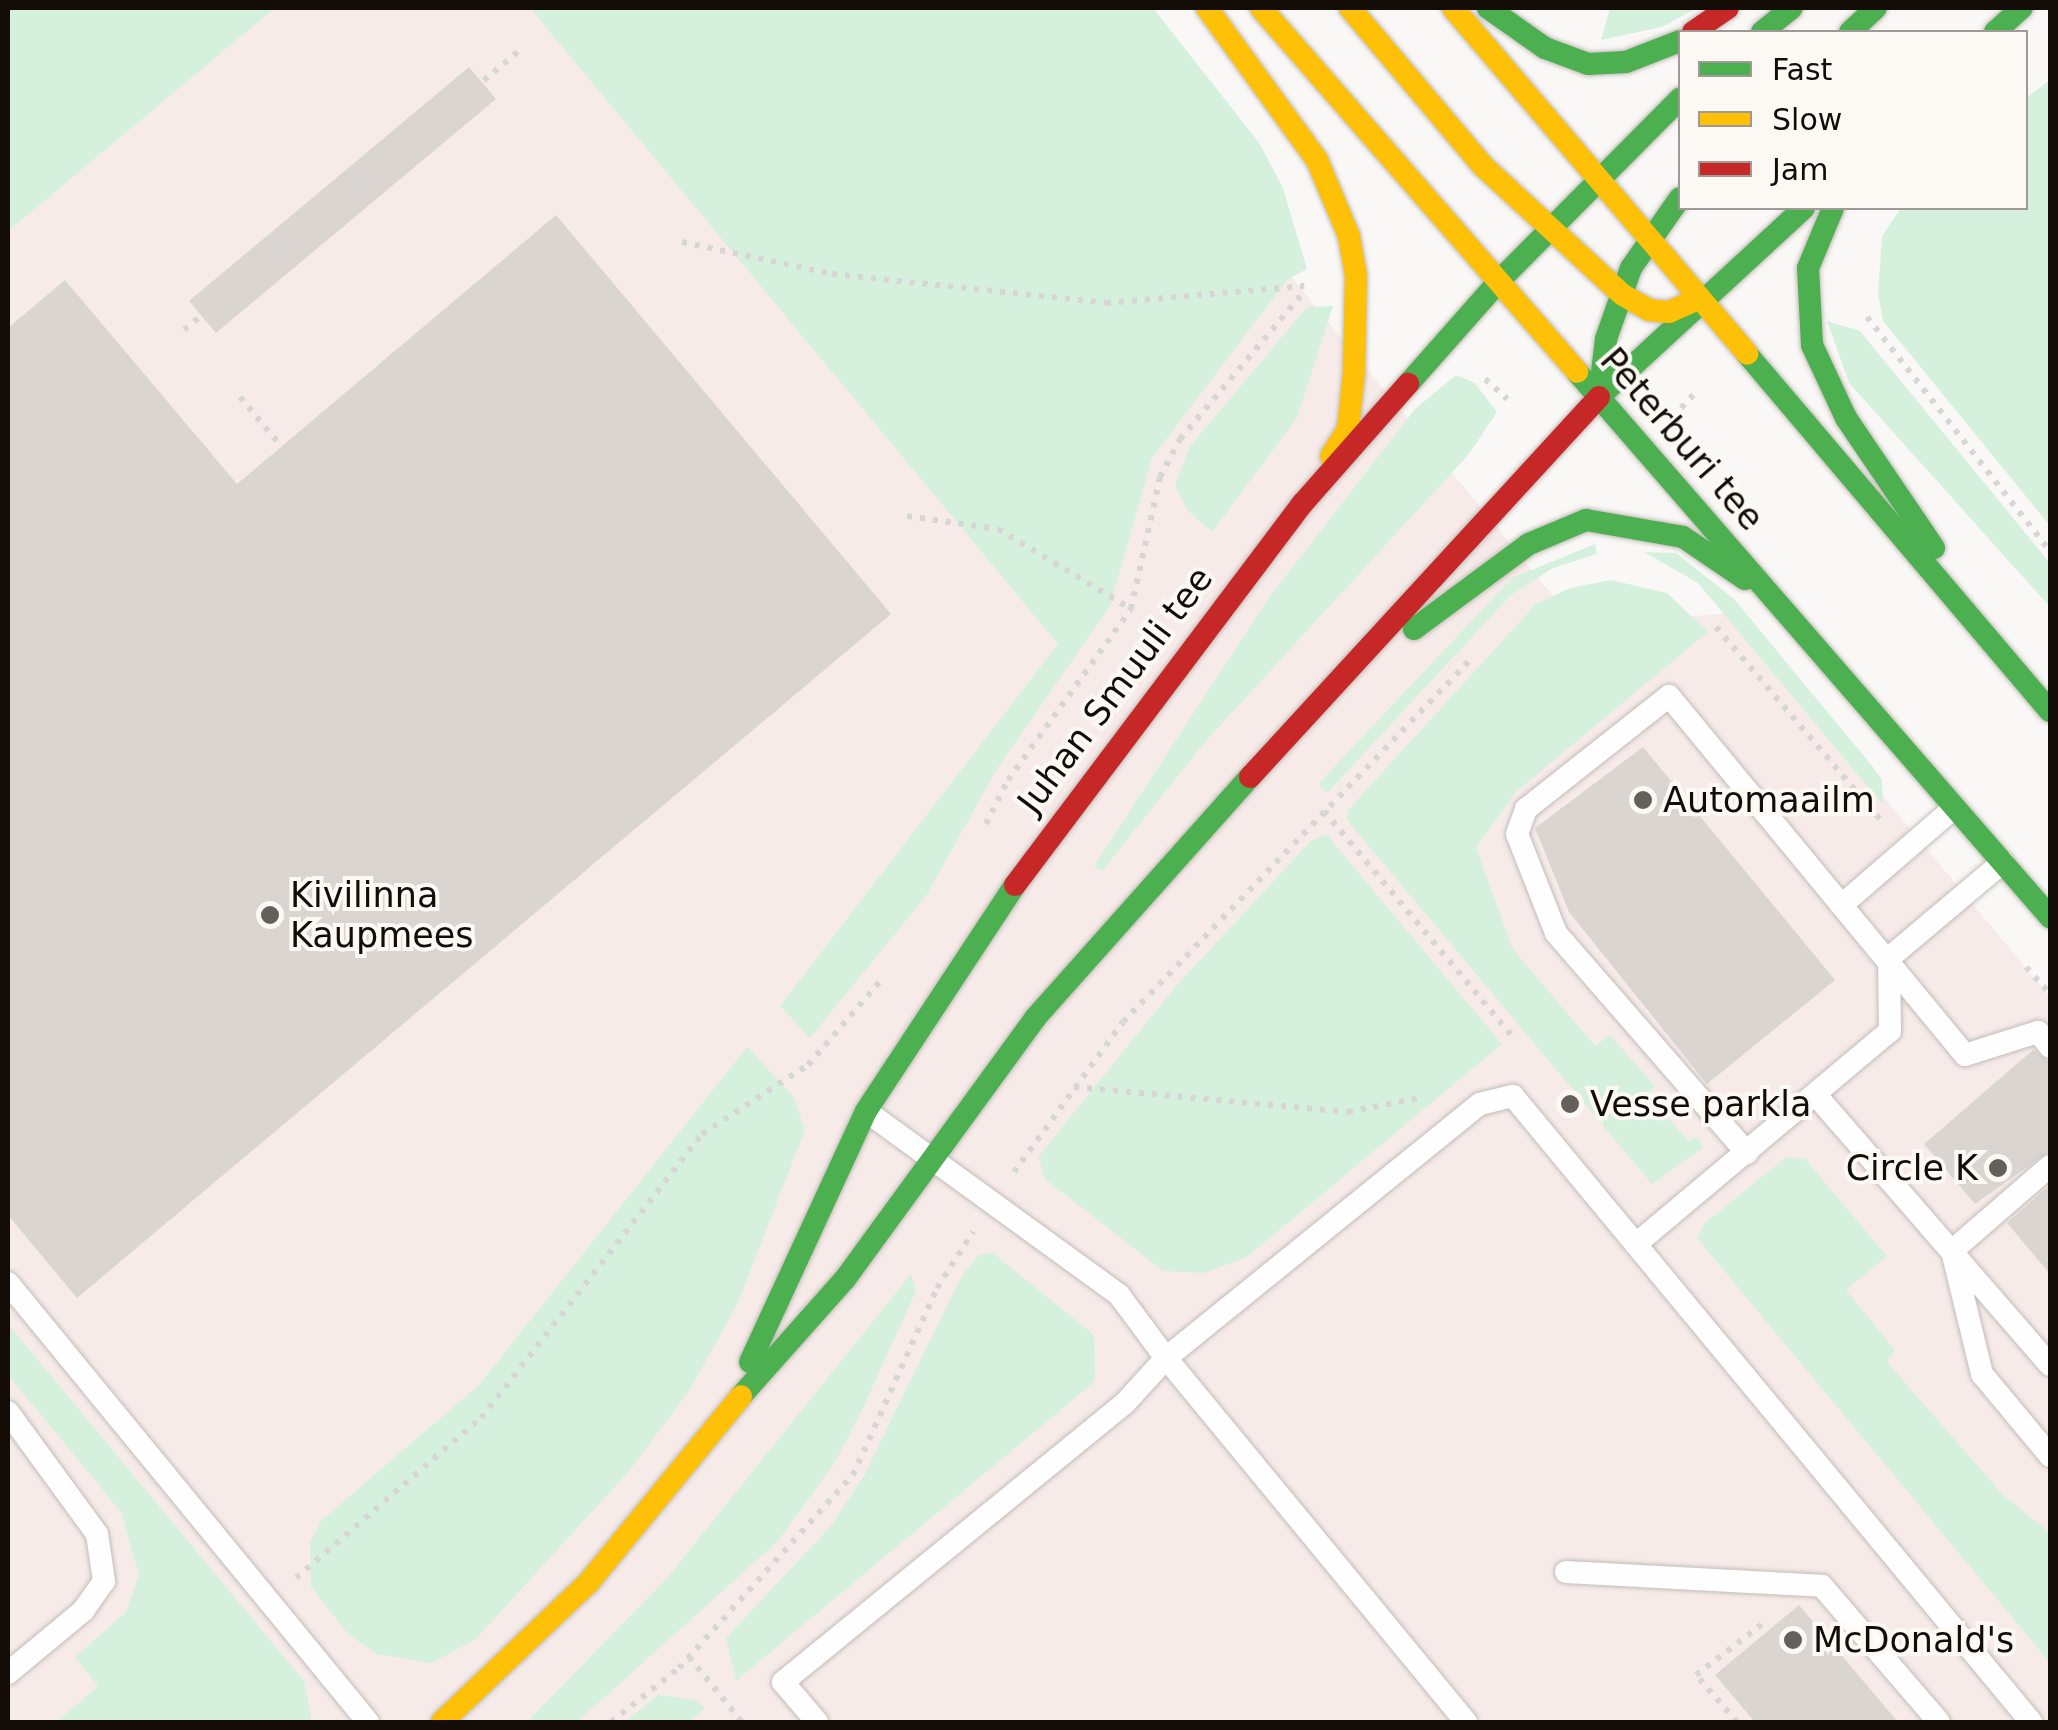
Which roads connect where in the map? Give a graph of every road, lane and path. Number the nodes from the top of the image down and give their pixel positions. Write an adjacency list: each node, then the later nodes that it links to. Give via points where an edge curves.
1 (1207, 8): 33 (main road, via 1316,160 1348,236 1356,276 1348,429)
2 (1261, 8): 24 (main road, Peterburi tee)
3 (1350, 8): 21 (main road, via 1483,166)
4 (1452, 8): 17 (main road)
5 (1488, 8): 14 (main road, via 1545,48 1588,64 1626,62)
6 (1728, 8): 10 (main road)
7 (1792, 8): 11 (main road)
8 (1876, 8): 12 (main road)
9 (2022, 8): 13 (main road)
10 (1696, 30)
11 (1764, 30)
12 (1852, 30)
13 (1997, 30)
14 (1678, 42)
15 (522, 48): 29 (path)
16 (1678, 101): 17 (main road, Juhan Smuuli tee)
17 (1598, 178): 21 (main road, Juhan Smuuli tee); 22 (main road)
18 (1678, 201): 22 (main road)
19 (1802, 210): 27 (main road, Juhan Smuuli tee)
20 (1832, 210): 39 (main road, via 1808,268 1812,345 1846,418)
21 (1549, 228): 24 (main road, Juhan Smuuli tee); 26 (main road)
22 (1649, 237): 26 (main road); 27 (main road)
23 (682, 242): 25 (path, via 832,274 1106,303)
24 (1499, 281): 31 (main road, Peterburi tee); 33 (main road, Juhan Smuuli tee)
25 (1315, 284)
26 (1622, 295): 27 (main road, via 1648,310 1669,312); 31 (main road, via 1606,339)
27 (1700, 298): 31 (main road, Juhan Smuuli tee); 39 (main road)
28 (1864, 314): 35 (path)
29 (184, 330)
30 (240, 397): 32 (path)
31 (1599, 397): 36 (main road, Peterburi tee); 41 (main road, Juhan Smuuli tee)
32 (281, 446)
33 (1303, 503): 56 (main road, Juhan Smuuli tee, via 1046,837)
34 (907, 516): 37 (path, via 998,529)
35 (2050, 550)
36 (1774, 598): 41 (main road, via 1683,537 1586,520 1528,544); 43 (main road, Peterburi tee)
37 (1131, 609)
38 (1703, 611): 45 (path)
39 (1985, 632): 42 (main road)
40 (1484, 644): 44 (path)
41 (1327, 693): 58 (main road, Juhan Smuuli tee, via 1036,1017)
42 (2050, 710)
43 (1956, 806): 46 (main road, Peterburi tee); 47 (lane)
44 (1324, 810): 51 (path); 53 (path, via 1123,1022)
45 (1881, 820)
46 (2004, 862): 48 (main road, Peterburi tee); 49 (lane)
47 (1843, 904): 49 (lane); 57 (lane, via 1668,696 1526,809 1516,834 1556,933)
48 (2050, 916)
49 (1889, 958): 52 (lane, via 1965,1055 2038,1032); 55 (lane, via 1890,1031)
50 (881, 980): 70 (path, via 808,1065 702,1134 480,1418)
51 (1512, 1036)
52 (2050, 1048)
53 (1073, 1086): 54 (path, via 1348,1112); 60 (path)
54 (1444, 1093)
55 (1816, 1096): 57 (lane); 62 (lane)
56 (866, 1111): 58 (lane); 66 (main road, Juhan Smuuli tee)
57 (1747, 1153): 61 (lane)
58 (933, 1158): 60 (lane); 66 (main road, Juhan Smuuli tee, via 846,1279)
59 (2050, 1166): 62 (lane)
60 (995, 1199): 64 (lane, via 1119,1294); 72 (path, via 937,1288 853,1475)
61 (1636, 1244): 64 (lane, via 1513,1096 1480,1104); 82 (lane)
62 (1952, 1251): 65 (lane); 68 (lane, via 1982,1374)
63 (8, 1284): 70 (lane)
64 (1166, 1358): 78 (lane, via 1125,1403 783,1682); 79 (lane)
65 (2050, 1365)
66 (728, 1410): 75 (main road, Juhan Smuuli tee, via 589,1582)
67 (8, 1412): 73 (lane, via 97,1534 104,1581 84,1610)
68 (2050, 1456)
69 (1566, 1572): 81 (lane, via 1822,1586)
70 (271, 1600): 74 (lane)
71 (1768, 1620): 80 (path, via 1696,1676)
72 (689, 1657): 76 (path); 77 (path)
73 (8, 1673)
74 (368, 1722)
75 (442, 1722)
76 (612, 1722)
77 (742, 1722)
78 (817, 1722)
79 (1466, 1722)
80 (1736, 1722)
81 (1938, 1722)
82 (2031, 1722)

